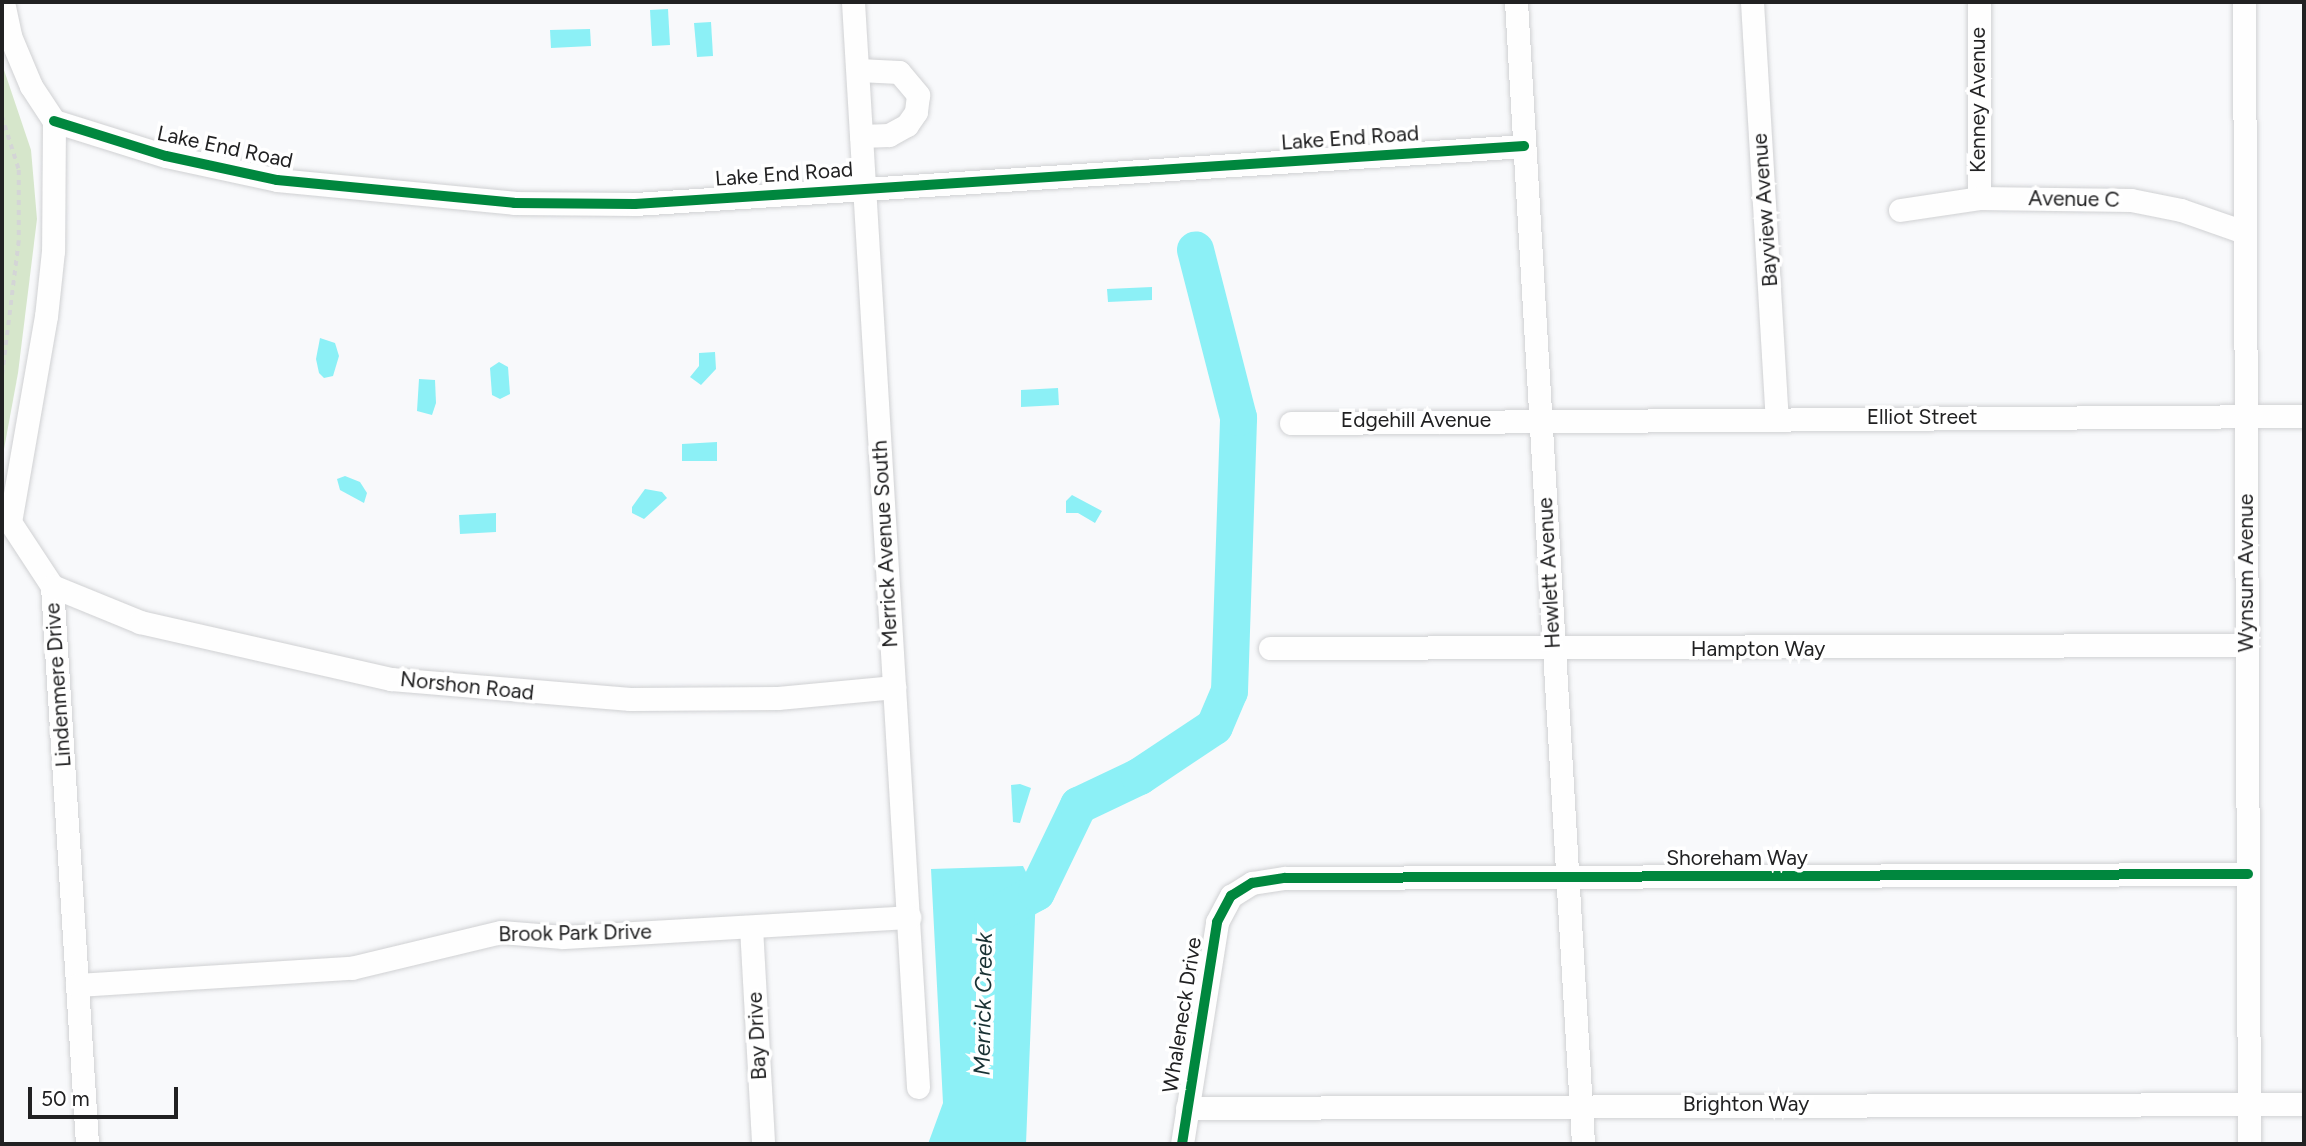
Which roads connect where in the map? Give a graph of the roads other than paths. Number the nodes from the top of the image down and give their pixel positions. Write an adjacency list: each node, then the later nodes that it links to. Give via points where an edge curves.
1 (3, 2): 8 (street, via 10,36 31,86)
2 (853, 2): 7 (street, Merrick Avenue South)
3 (1516, 2): 10 (street, Hewlett Avenue)
4 (1752, 2): 17 (street, Bayview Avenue)
5 (1979, 2): 12 (street, Kenney Avenue)
6 (2244, 2): 14 (street, Wynsum Avenue)
7 (858, 70): 9 (street, Merrick Avenue South); 9 (street, via 899,72 918,94 916,112 907,125 889,135)
8 (54, 121): 11 (street, Lake End Road, via 166,156 277,180 451,199 635,204); 20 (street, Lindenmere Drive, via 53,251 46,316)
9 (861, 136): 11 (street, Merrick Avenue South)
10 (1524, 146): 11 (street, Lake End Road); 18 (street, Hewlett Avenue)
11 (864, 188): 25 (street, Merrick Avenue South)
12 (1979, 198): 13 (street, Avenue C); 14 (street, Avenue C, via 2131,200 2181,210)
13 (1900, 210)
14 (2244, 232): 15 (street, Wynsum Avenue)
15 (2245, 416): 16 (street, Elliot Street); 17 (street, Elliot Street); 22 (street, Wynsum Avenue)
16 (2304, 416)
17 (1777, 417): 18 (street, Elliot Street)
18 (1540, 419): 19 (street, Edgehill Avenue); 24 (street, Hewlett Avenue)
19 (1291, 423)
20 (6, 521): 21 (street, Lindenmere Drive)
21 (52, 586): 25 (street, Norshon Road, via 140,622 391,679 630,699 778,698); 31 (street, Lindenmere Drive)
22 (2247, 645): 24 (street, Hampton Way); 26 (street, Wynsum Avenue)
23 (1270, 649): 24 (street, Hampton Way)
24 (1553, 650): 27 (street, Hewlett Avenue)
25 (894, 687): 29 (street, Merrick Avenue South)
26 (2248, 874): 27 (street, Shoreham Way); 34 (street, Wynsum Avenue)
27 (1569, 878): 28 (street, Shoreham Way, via 1285,878 1252,883); 33 (street, Hewlett Avenue)
28 (1231, 896): 36 (street, Whaleneck Drive, via 1217,922)
29 (909, 917): 30 (street, Brook Park Drive); 32 (street, Merrick Avenue South)
30 (751, 927): 31 (street, Brook Park Drive, via 563,937 501,932 351,968); 38 (street, Bay Drive)
31 (77, 985): 37 (street, Lindenmere Drive)
32 (918, 1087)
33 (1580, 1104): 34 (street, Brighton Way); 36 (street, Brighton Way); 40 (street, Hewlett Avenue)
34 (2249, 1104): 35 (street, Brighton Way); 41 (street, Wynsum Avenue)
35 (2304, 1104)
36 (1187, 1108): 39 (street, Whaleneck Drive)
37 (87, 1144)
38 (763, 1144)
39 (1182, 1144)
40 (1583, 1144)
41 (2249, 1144)

